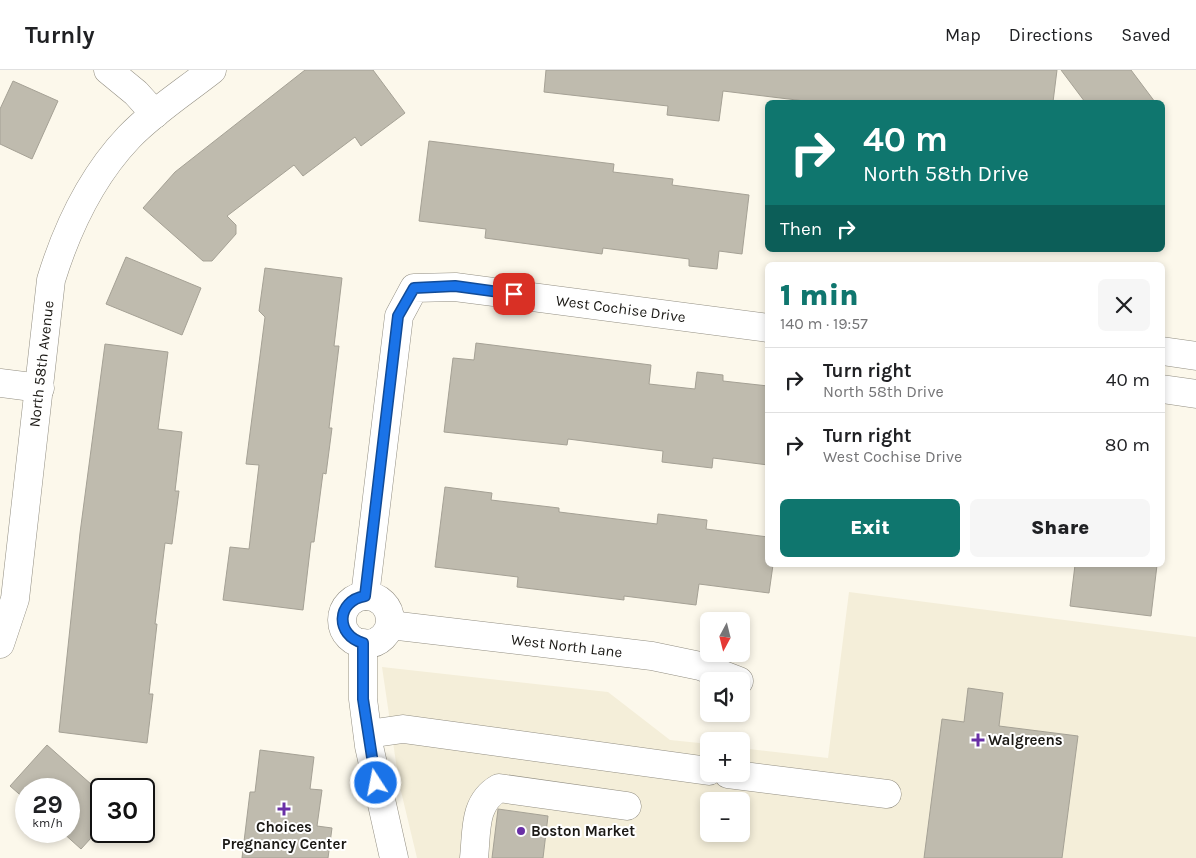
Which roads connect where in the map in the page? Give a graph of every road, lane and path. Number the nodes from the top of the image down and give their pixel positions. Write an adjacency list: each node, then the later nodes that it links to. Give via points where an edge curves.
1 (108, 70): 3 (street, via 136,92)
2 (212, 70): 3 (street, North 58th Avenue)
3 (155, 114): 8 (street, North 58th Avenue, via 129,138 77,211 52,280)
4 (765, 328): 11 (street, West Cochise Drive, via 455,286 414,288 398,316)
5 (1165, 351): 6 (street)
6 (1196, 356)
7 (0, 383): 8 (street)
8 (40, 388): 14 (street, North 58th Avenue, via 15,599)
9 (1165, 390): 10 (street)
10 (1196, 394)
11 (365, 596): 12 (street, via 384,604); 13 (street, via 358,597 346,607 342,622 349,636)
12 (390, 625): 13 (street, via 382,637); 15 (street, West North Lane, via 652,656)
13 (363, 643): 16 (street, via 363,699)
14 (0, 644)
15 (715, 672)
16 (368, 734): 17 (street, via 403,729); 21 (street)
17 (700, 770)
18 (750, 777): 19 (street)
19 (888, 794)
20 (627, 806): 22 (street, via 499,788 488,794 480,807)
21 (394, 858)
22 (474, 858)

